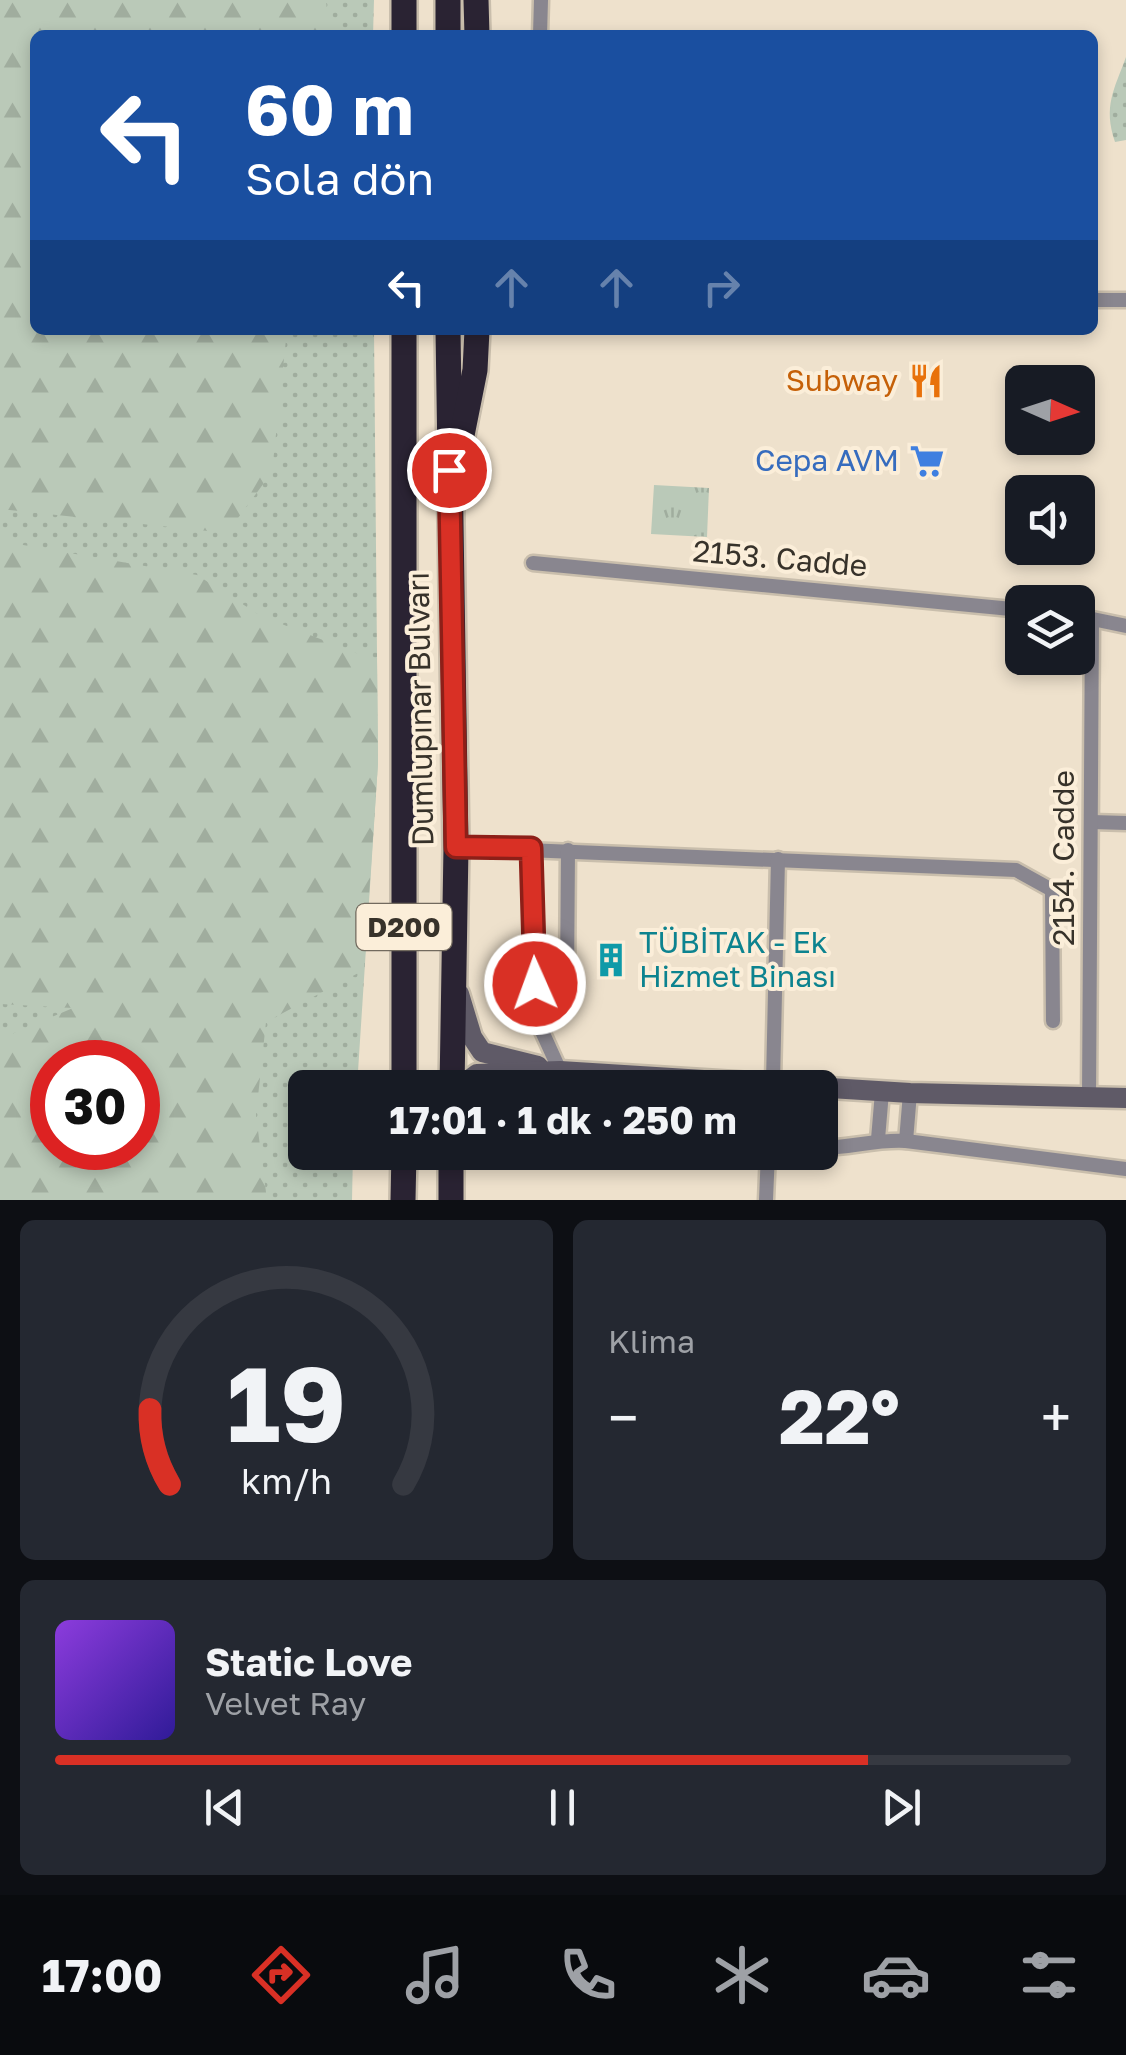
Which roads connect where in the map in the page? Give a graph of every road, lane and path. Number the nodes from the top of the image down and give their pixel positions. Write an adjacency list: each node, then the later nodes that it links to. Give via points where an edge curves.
1 (404, 0): 5 (highway)
2 (448, 0): 6 (highway)
3 (476, 0): 7 (highway)
4 (541, 0): 8 (street)
5 (404, 30)
6 (448, 30)
7 (476, 30)
8 (540, 30)
9 (1098, 300): 10 (street)
10 (1126, 300)
11 (404, 335): 29 (highway, Dumlupınar Bulvarı / D200)
12 (448, 335): 14 (highway, Dumlupınar Bulvarı / D200)
13 (477, 335): 14 (highway)
14 (449, 504): 22 (highway, Dumlupınar Bulvarı / D200)
15 (533, 563): 16 (street, 2153. Cadde)
16 (1005, 608)
17 (1095, 620): 18 (street)
18 (1126, 626)
19 (1087, 675): 20 (street, 2154. Cadde)
20 (1092, 822): 21 (street); 37 (street, 2154. Cadde)
21 (1126, 822)
22 (456, 847): 23 (street); 26 (highway, Dumlupınar Bulvarı / D200)
23 (531, 848): 24 (street); 27 (street)
24 (568, 850): 25 (street); 27 (street, via 565,992 562,1004)
25 (778, 859): 28 (street, via 1016,870 1052,890); 33 (street)
26 (454, 978): 30 (highway, Dumlupınar Bulvarı / D200); 31 (street, via 482,1052)
27 (536, 1018): 32 (street)
28 (1053, 1021)
29 (404, 1070)
30 (455, 1070)
31 (556, 1070)
32 (560, 1070)
33 (774, 1070)
34 (838, 1088): 35 (street)
35 (882, 1092): 36 (street); 39 (street)
36 (910, 1093): 37 (street); 40 (street)
37 (1089, 1097): 38 (street)
38 (1126, 1098)
39 (878, 1140): 40 (street); 41 (street)
40 (906, 1141): 42 (street)
41 (838, 1148)
42 (1126, 1168)
43 (404, 1170): 46 (highway)
44 (451, 1170): 47 (highway)
45 (767, 1170): 48 (street)
46 (404, 1200)
47 (451, 1200)
48 (766, 1200)

